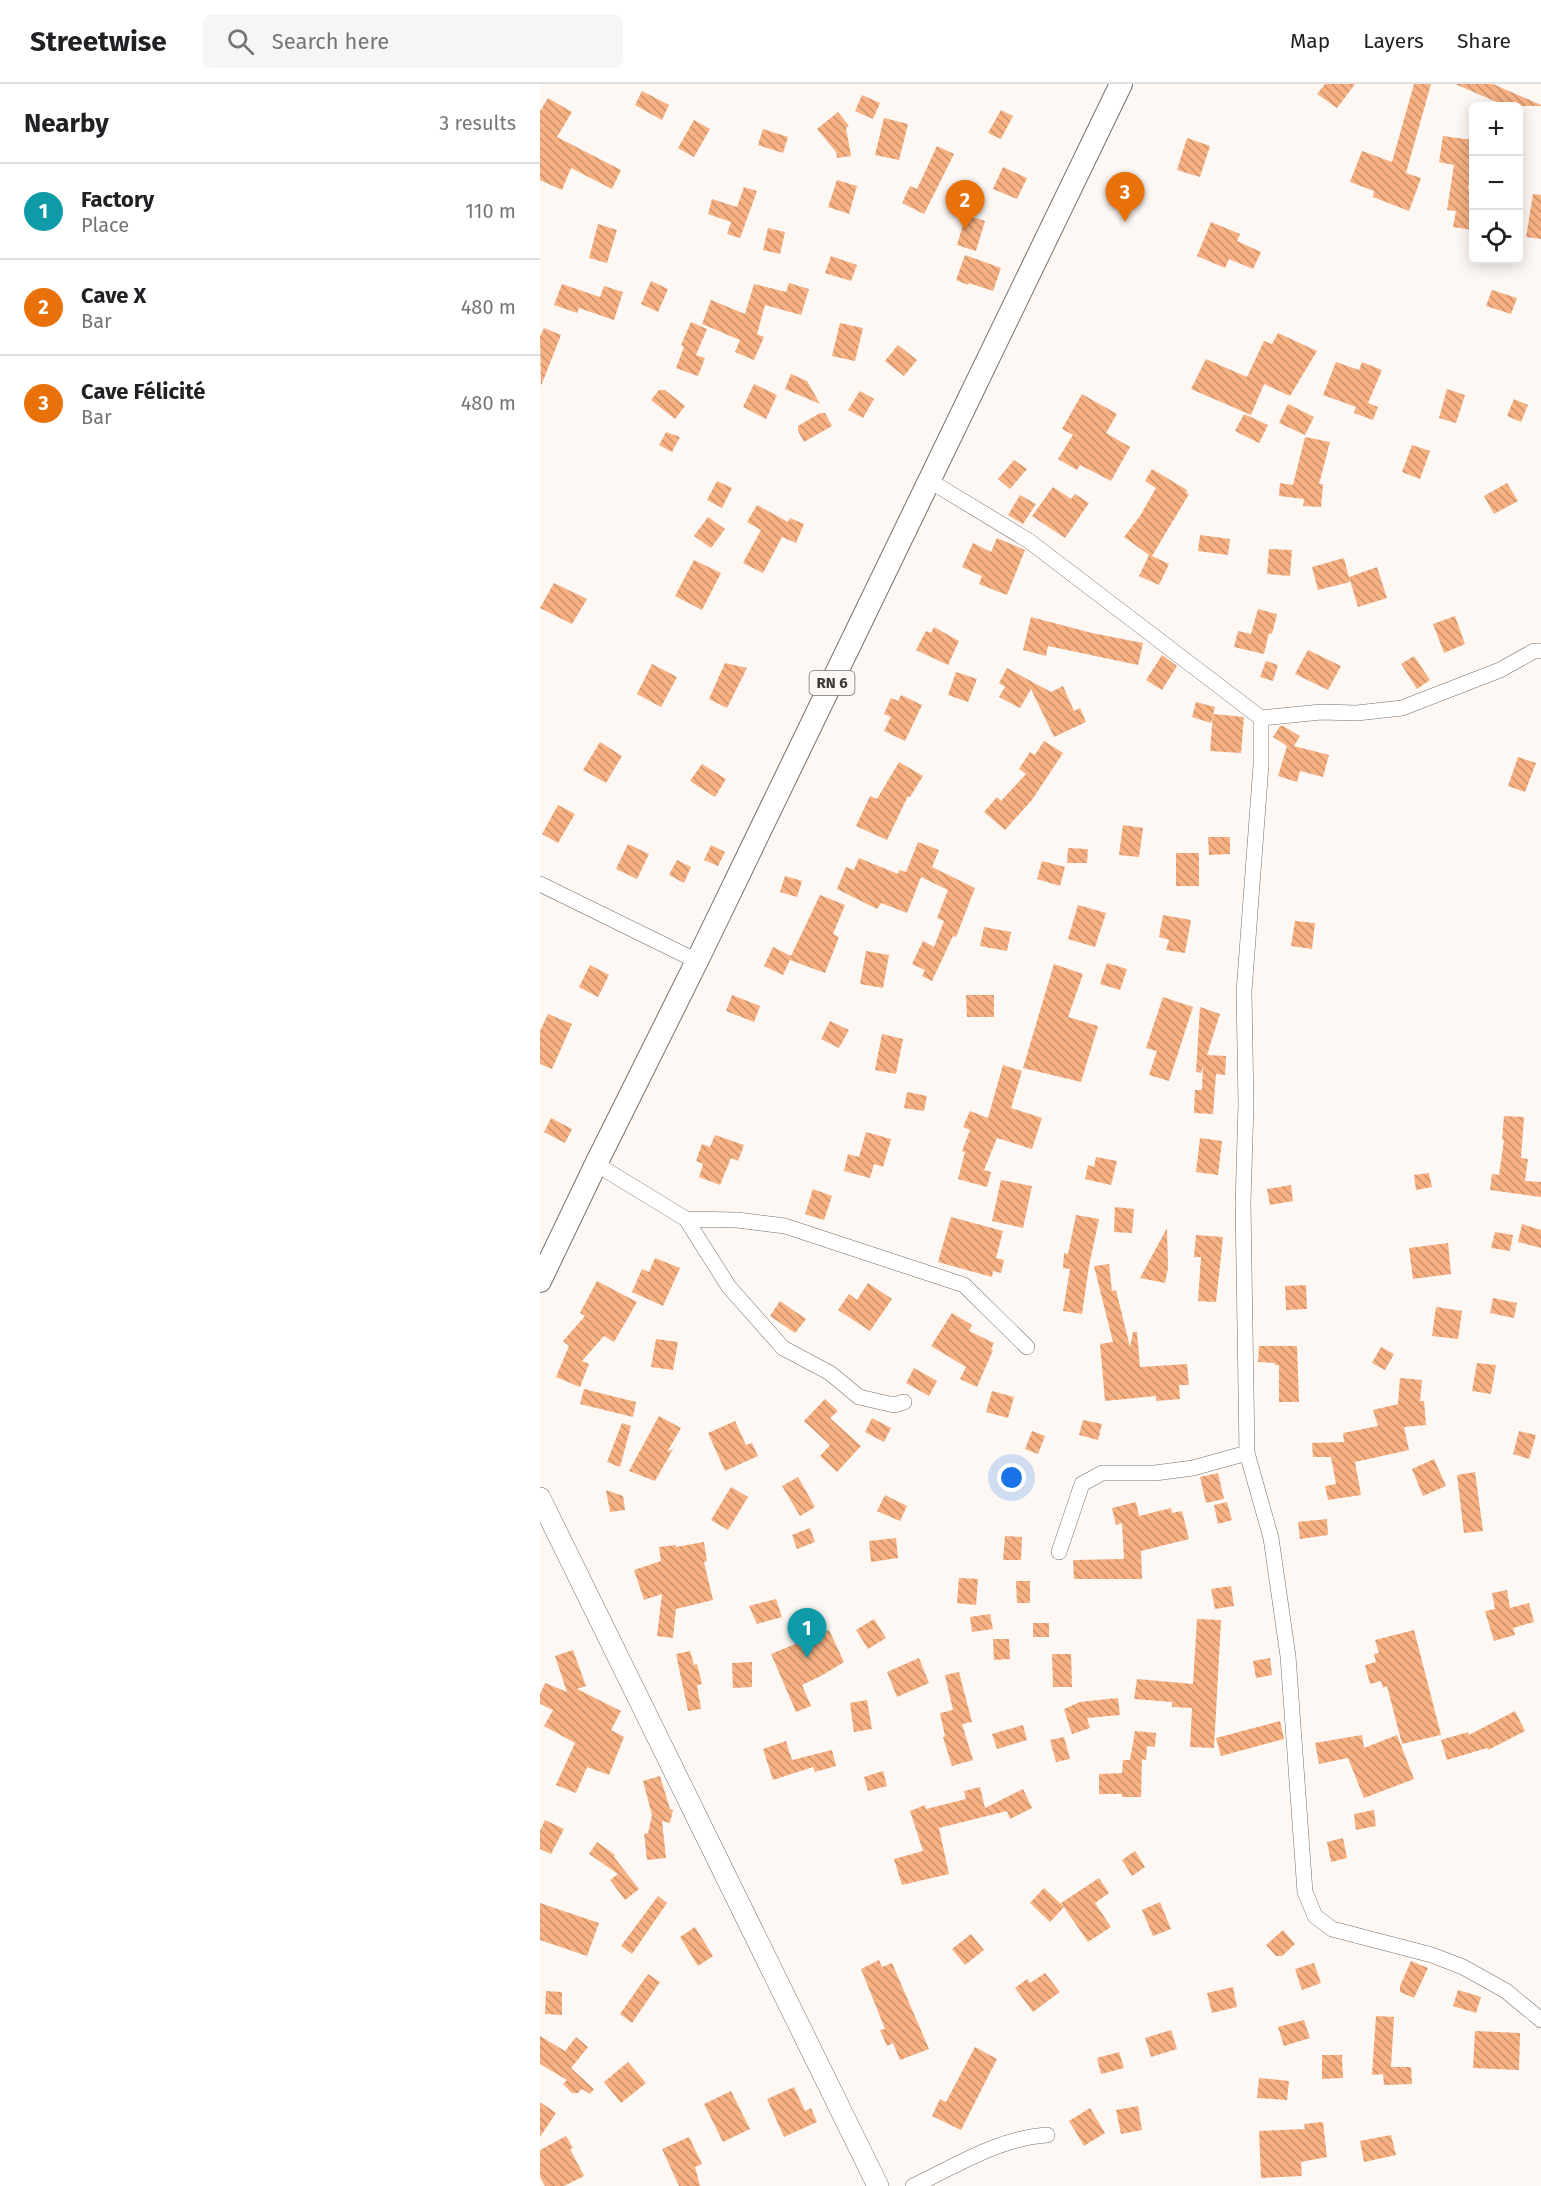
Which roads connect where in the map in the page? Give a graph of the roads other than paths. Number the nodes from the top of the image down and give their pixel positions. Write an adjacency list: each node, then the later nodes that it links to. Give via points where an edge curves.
1 (1121, 84): 2 (main road, RN 6)
2 (930, 482): 4 (street, via 1029,541); 6 (main road, RN 6)
3 (1541, 651): 4 (street, via 1402,708)
4 (1261, 718): 12 (street, via 1244,992)
5 (540, 884): 6 (street)
6 (698, 961): 7 (main road, RN 6)
7 (596, 1164): 8 (street); 9 (main road, RN 6)
8 (686, 1219): 10 (street, via 785,1226 964,1286); 11 (street, via 729,1287 783,1348 830,1373 859,1397 894,1405)
9 (540, 1281)
10 (1027, 1347)
11 (904, 1402)
12 (1247, 1453): 14 (street, via 1155,1473 1102,1473 1082,1484); 15 (street, via 1271,1538 1288,1656 1305,1892 1315,1916 1332,1929 1463,1967 1506,1991)
13 (540, 1498): 17 (street)
14 (1059, 1552)
15 (1541, 2020)
16 (1047, 2135): 18 (street, via 1007,2142)
17 (878, 2186)
18 (913, 2186)

